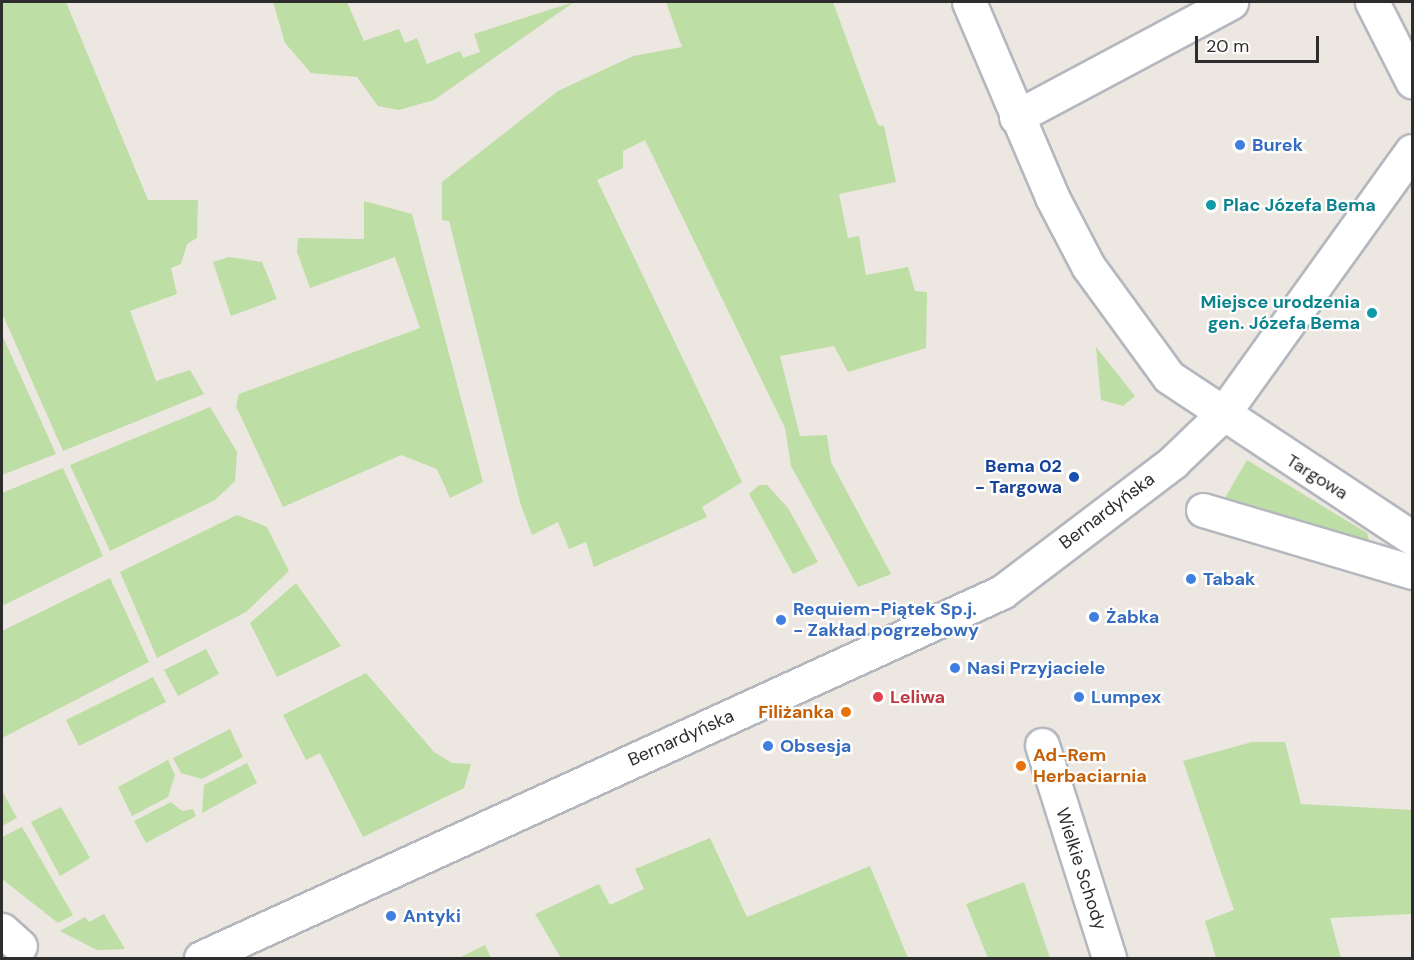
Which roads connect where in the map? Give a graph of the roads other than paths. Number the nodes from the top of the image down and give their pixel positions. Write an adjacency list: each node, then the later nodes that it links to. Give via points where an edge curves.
1 (969, 2): 5 (street, Targowa)
2 (1231, 2): 5 (street)
3 (1372, 2): 4 (street)
4 (1413, 81)
5 (1016, 117): 7 (street, Targowa, via 1088,266 1123,319 1169,377)
6 (1413, 151): 7 (street, Bernardyńska)
7 (1222, 414): 9 (street, Targowa); 12 (street, Bernardyńska, via 1173,462 1002,592)
8 (1203, 510): 10 (street)
9 (1413, 538)
10 (1413, 572)
11 (1042, 746): 13 (street, Wielkie Schody)
12 (201, 958)
13 (1109, 958)

